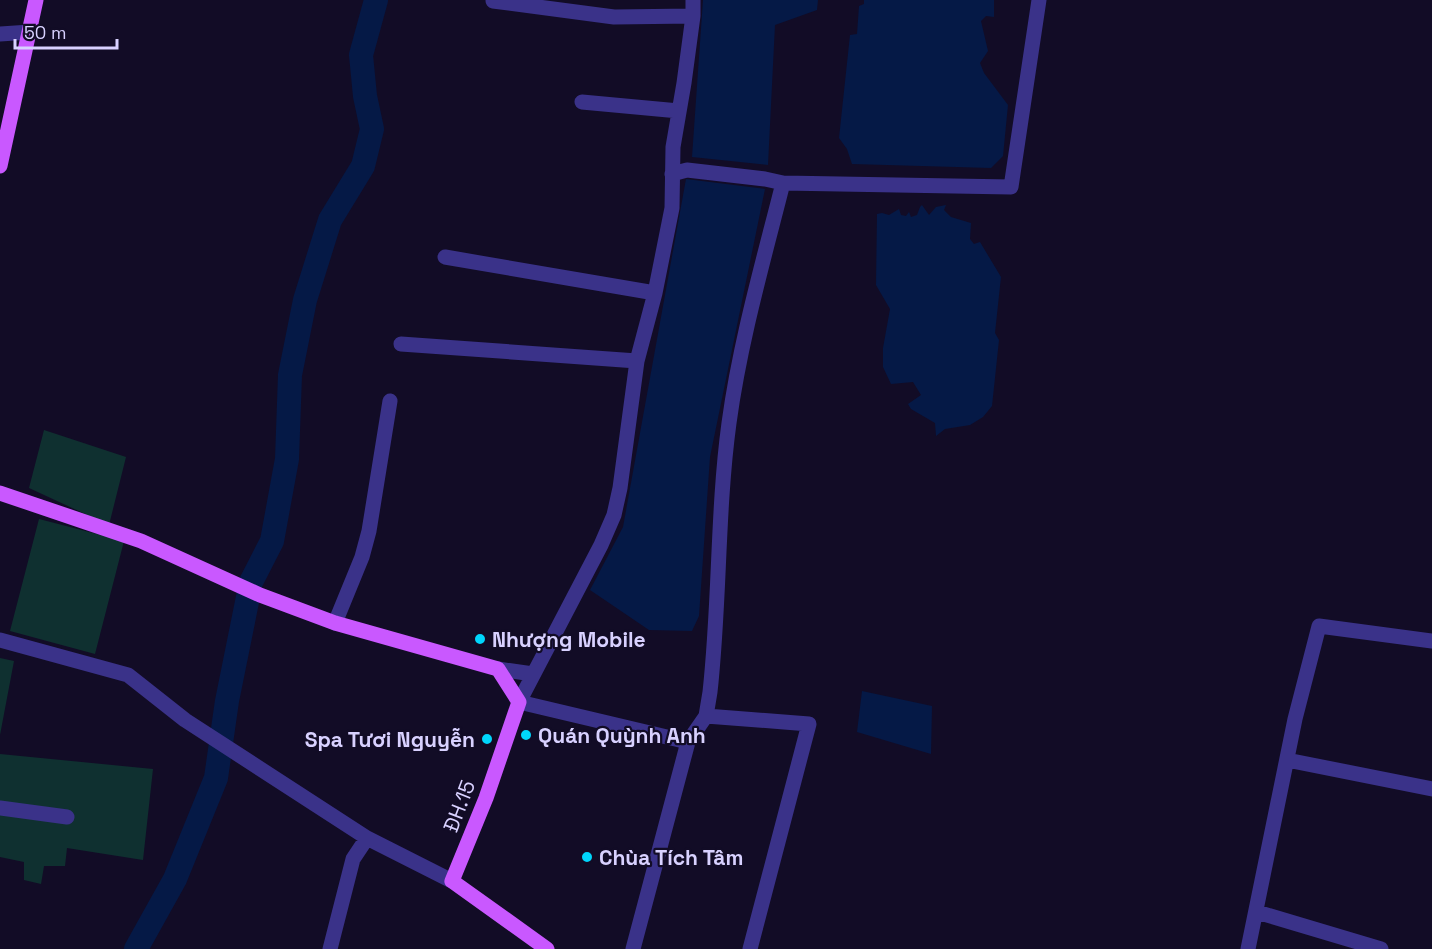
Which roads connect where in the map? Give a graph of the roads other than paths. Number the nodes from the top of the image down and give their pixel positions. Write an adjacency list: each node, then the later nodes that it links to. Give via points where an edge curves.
1 (36, 0): 6 (main road)
2 (693, 0): 5 (street)
3 (1039, 0): 12 (street, via 1011,187)
4 (493, 1): 5 (street, via 615,17)
5 (693, 16): 9 (street)
6 (30, 32): 7 (street); 10 (main road)
7 (0, 34)
8 (582, 102): 9 (street)
9 (679, 111): 11 (street, via 673,147)
10 (0, 166)
11 (680, 172): 12 (street); 14 (street)
12 (783, 183): 25 (street, via 741,351 729,423)
13 (445, 257): 14 (street)
14 (655, 293): 16 (street)
15 (401, 344): 16 (street)
16 (637, 361): 23 (street, via 614,515)
17 (390, 401): 19 (street, via 369,531)
18 (0, 493): 19 (main road, via 141,541 260,595)
19 (335, 623): 22 (main road)
20 (0, 640): 31 (street, via 128,675 185,720)
21 (1432, 641): 27 (street, via 1319,626)
22 (498, 669): 23 (street); 24 (main road)
23 (533, 674): 24 (street)
24 (519, 702): 26 (street); 32 (main road, ĐH.15 / ĐH.15)
25 (706, 716): 26 (street); 37 (street, via 809,724)
26 (688, 742): 36 (street)
27 (1287, 760): 28 (street); 33 (street)
28 (1432, 789)
29 (0, 808): 30 (street)
30 (67, 818)
31 (367, 838): 32 (street); 34 (street, via 352,859)
32 (452, 881): 35 (main road)
33 (1257, 912): 38 (street); 39 (street)
34 (330, 949)
35 (547, 949)
36 (633, 949)
37 (750, 949)
38 (1248, 949)
39 (1381, 949)

